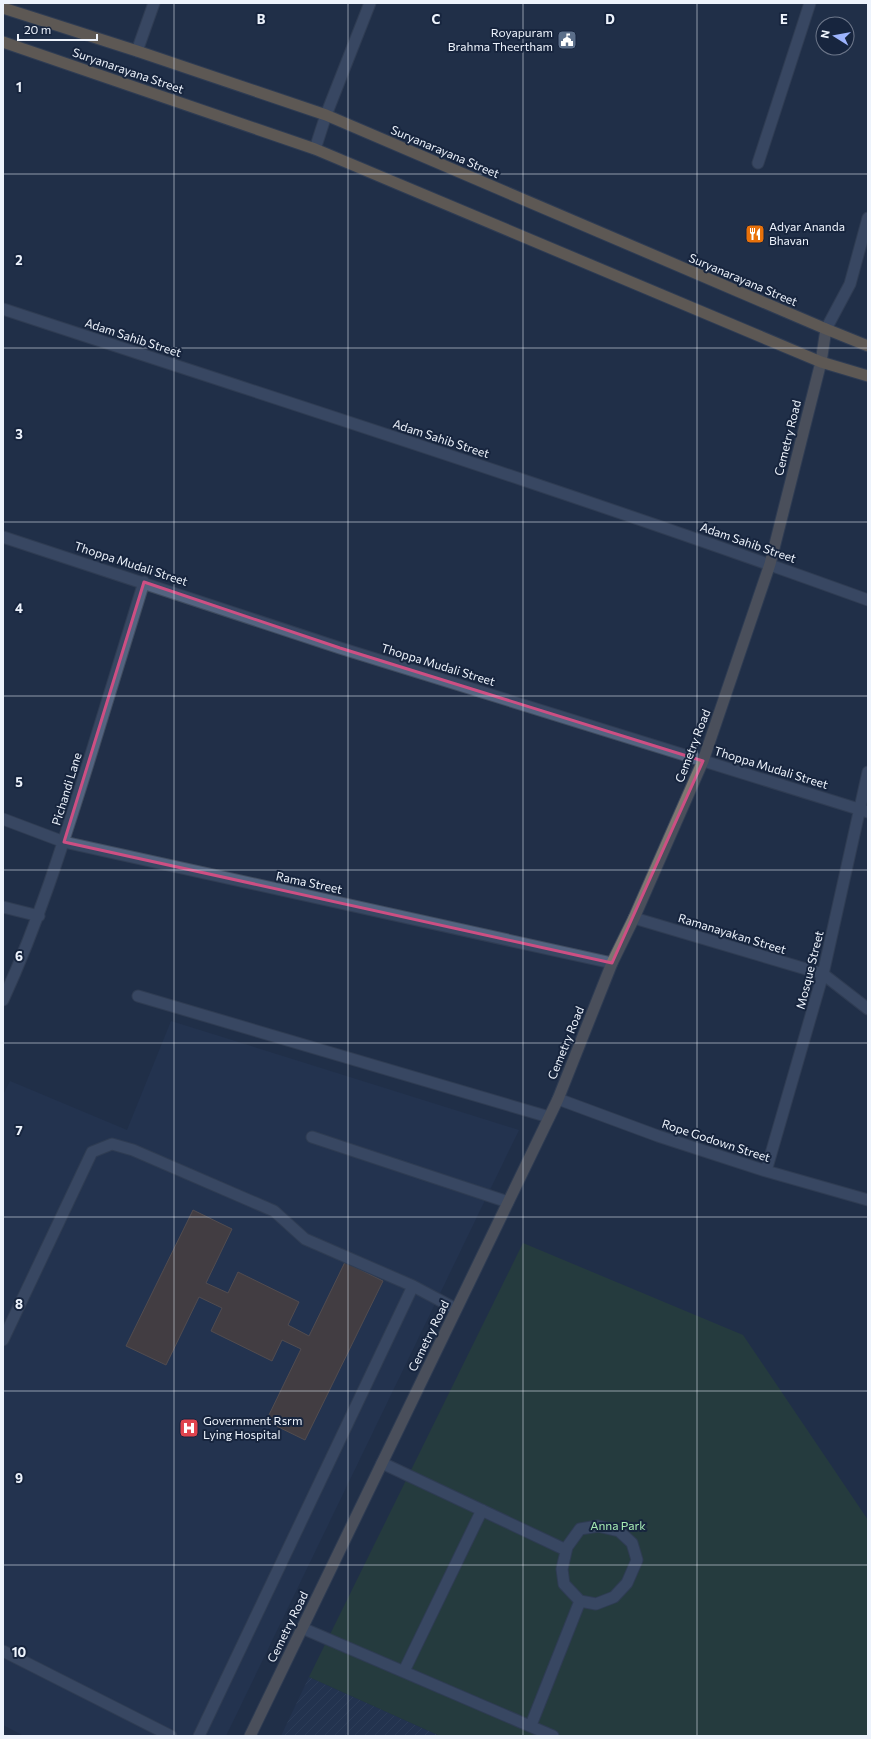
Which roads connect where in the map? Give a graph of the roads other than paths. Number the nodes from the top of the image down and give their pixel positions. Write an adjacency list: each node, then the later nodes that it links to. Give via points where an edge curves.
1 (154, 3): 6 (street)
2 (370, 3): 7 (street)
3 (810, 3): 9 (street)
4 (3, 8): 6 (main road, Suryanarayana Street)
5 (3, 42): 8 (main road, Suryanarayana Street)
6 (137, 51): 7 (main road, Suryanarayana Street)
7 (326, 115): 8 (street); 12 (main road, Suryanarayana Street)
8 (316, 149): 14 (main road, Suryanarayana Street)
9 (758, 163)
10 (868, 218): 12 (street, via 850,284)
11 (3, 309): 17 (street, Adam Sahib Street)
12 (826, 329): 13 (main road, Suryanarayana Street); 14 (main road, Cemetry Road)
13 (868, 346)
14 (821, 362): 15 (main road, Suryanarayana Street); 17 (main road, Cemetry Road)
15 (868, 376)
16 (3, 536): 18 (street, Thoppa Mudali Street)
17 (770, 564): 19 (street, Adam Sahib Street); 20 (main road, Cemetry Road)
18 (144, 582): 20 (street, Thoppa Mudali Street, via 340,648); 24 (street, Pichandi Lane)
19 (868, 600)
20 (703, 762): 22 (street, Thoppa Mudali Street); 27 (main road, Cemetry Road)
21 (868, 772): 22 (street, Mosque Street)
22 (864, 810): 29 (street, Mosque Street)
23 (3, 820): 24 (street, Rama Street)
24 (64, 842): 26 (street, Pichandi Lane); 28 (street, Rama Street)
25 (3, 906): 26 (street)
26 (39, 916): 31 (street, Pichandi Lane)
27 (634, 918): 28 (main road, Cemetry Road); 29 (street, Ramanayakan Street)
28 (612, 963): 33 (main road, Cemetry Road)
29 (824, 974): 32 (street); 36 (street, Mosque Street)
30 (138, 996): 34 (street)
31 (3, 1000)
32 (868, 1009)
33 (558, 1099): 34 (main road, Cemetry Road); 36 (street, Rope Godown Street, via 658,1136)
34 (549, 1116): 38 (main road, Cemetry Road)
35 (312, 1137): 38 (street)
36 (766, 1171): 37 (street, Rope Godown Street)
37 (868, 1200)
38 (508, 1202): 40 (main road, Cemetry Road)
39 (413, 1286): 40 (street); 41 (street, via 305,1239 274,1211 133,1150 112,1144 92,1152); 51 (street)
40 (456, 1309): 42 (main road, Cemetry Road)
41 (3, 1340)
42 (382, 1463): 43 (street); 46 (main road, Cemetry Road)
43 (482, 1510): 44 (street); 48 (street)
44 (566, 1550): 45 (street, via 562,1569 564,1584); 45 (street, via 580,1530 598,1526 619,1531 632,1543 637,1560 627,1583 614,1597 596,1604)
45 (580, 1601): 49 (street)
46 (302, 1628): 48 (street); 52 (main road, Cemetry Road)
47 (3, 1651): 50 (street)
48 (404, 1671): 49 (street)
49 (531, 1726): 53 (street)
50 (172, 1736)
51 (199, 1736)
52 (250, 1736)
53 (554, 1736)

